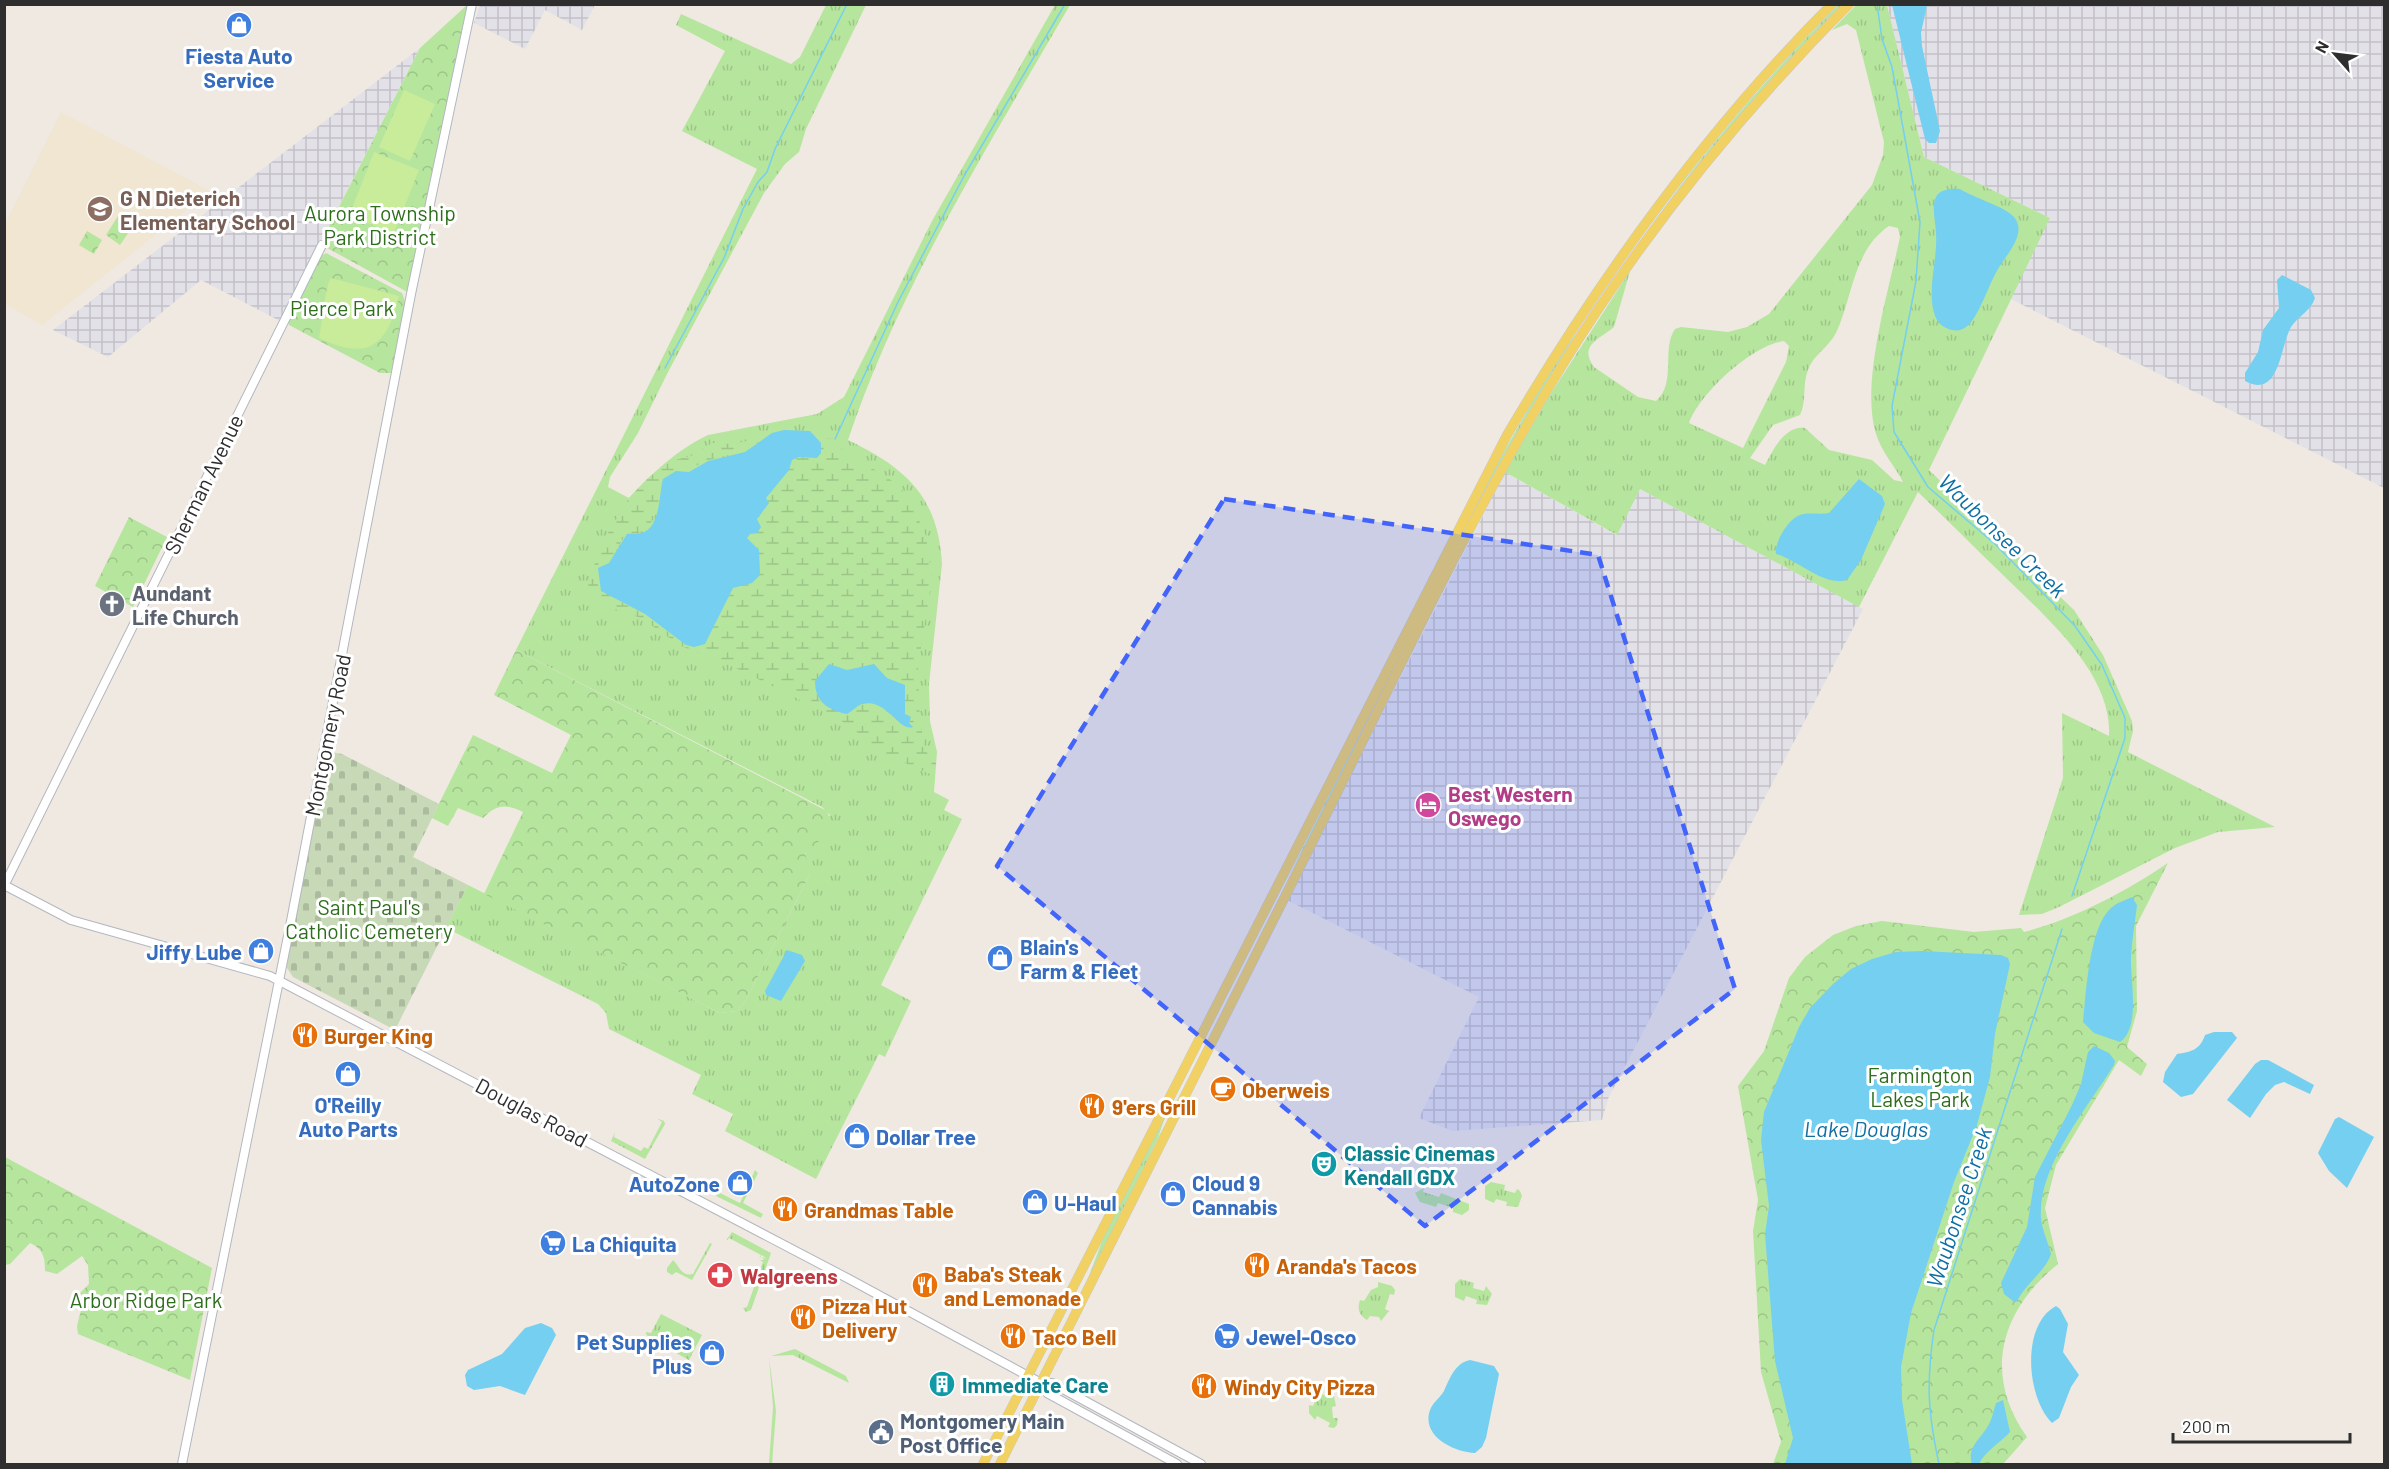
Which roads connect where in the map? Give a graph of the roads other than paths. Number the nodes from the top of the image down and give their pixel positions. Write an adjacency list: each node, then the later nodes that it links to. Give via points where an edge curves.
1 (472, 4): 6 (street, Montgomery Road, via 448,109)
2 (1833, 4): 7 (main road, via 1751,92 1668,193 1593,297 1519,416)
3 (1849, 4): 8 (main road, via 1742,120 1674,204 1587,327 1524,430)
4 (322, 245): 5 (street, Sherman Avenue)
5 (5, 885): 6 (street, Douglas Road, via 71,920)
6 (278, 980): 7 (street, Douglas Road); 9 (street, Montgomery Road)
7 (1028, 1376): 8 (street, Douglas Road); 10 (main road)
8 (1041, 1383): 11 (main road); 12 (street, Douglas Road, via 1047,1393); 13 (street, Douglas Road, via 1052,1383)
9 (182, 1464)
10 (982, 1464)
11 (999, 1464)
12 (1177, 1464)
13 (1201, 1464)

